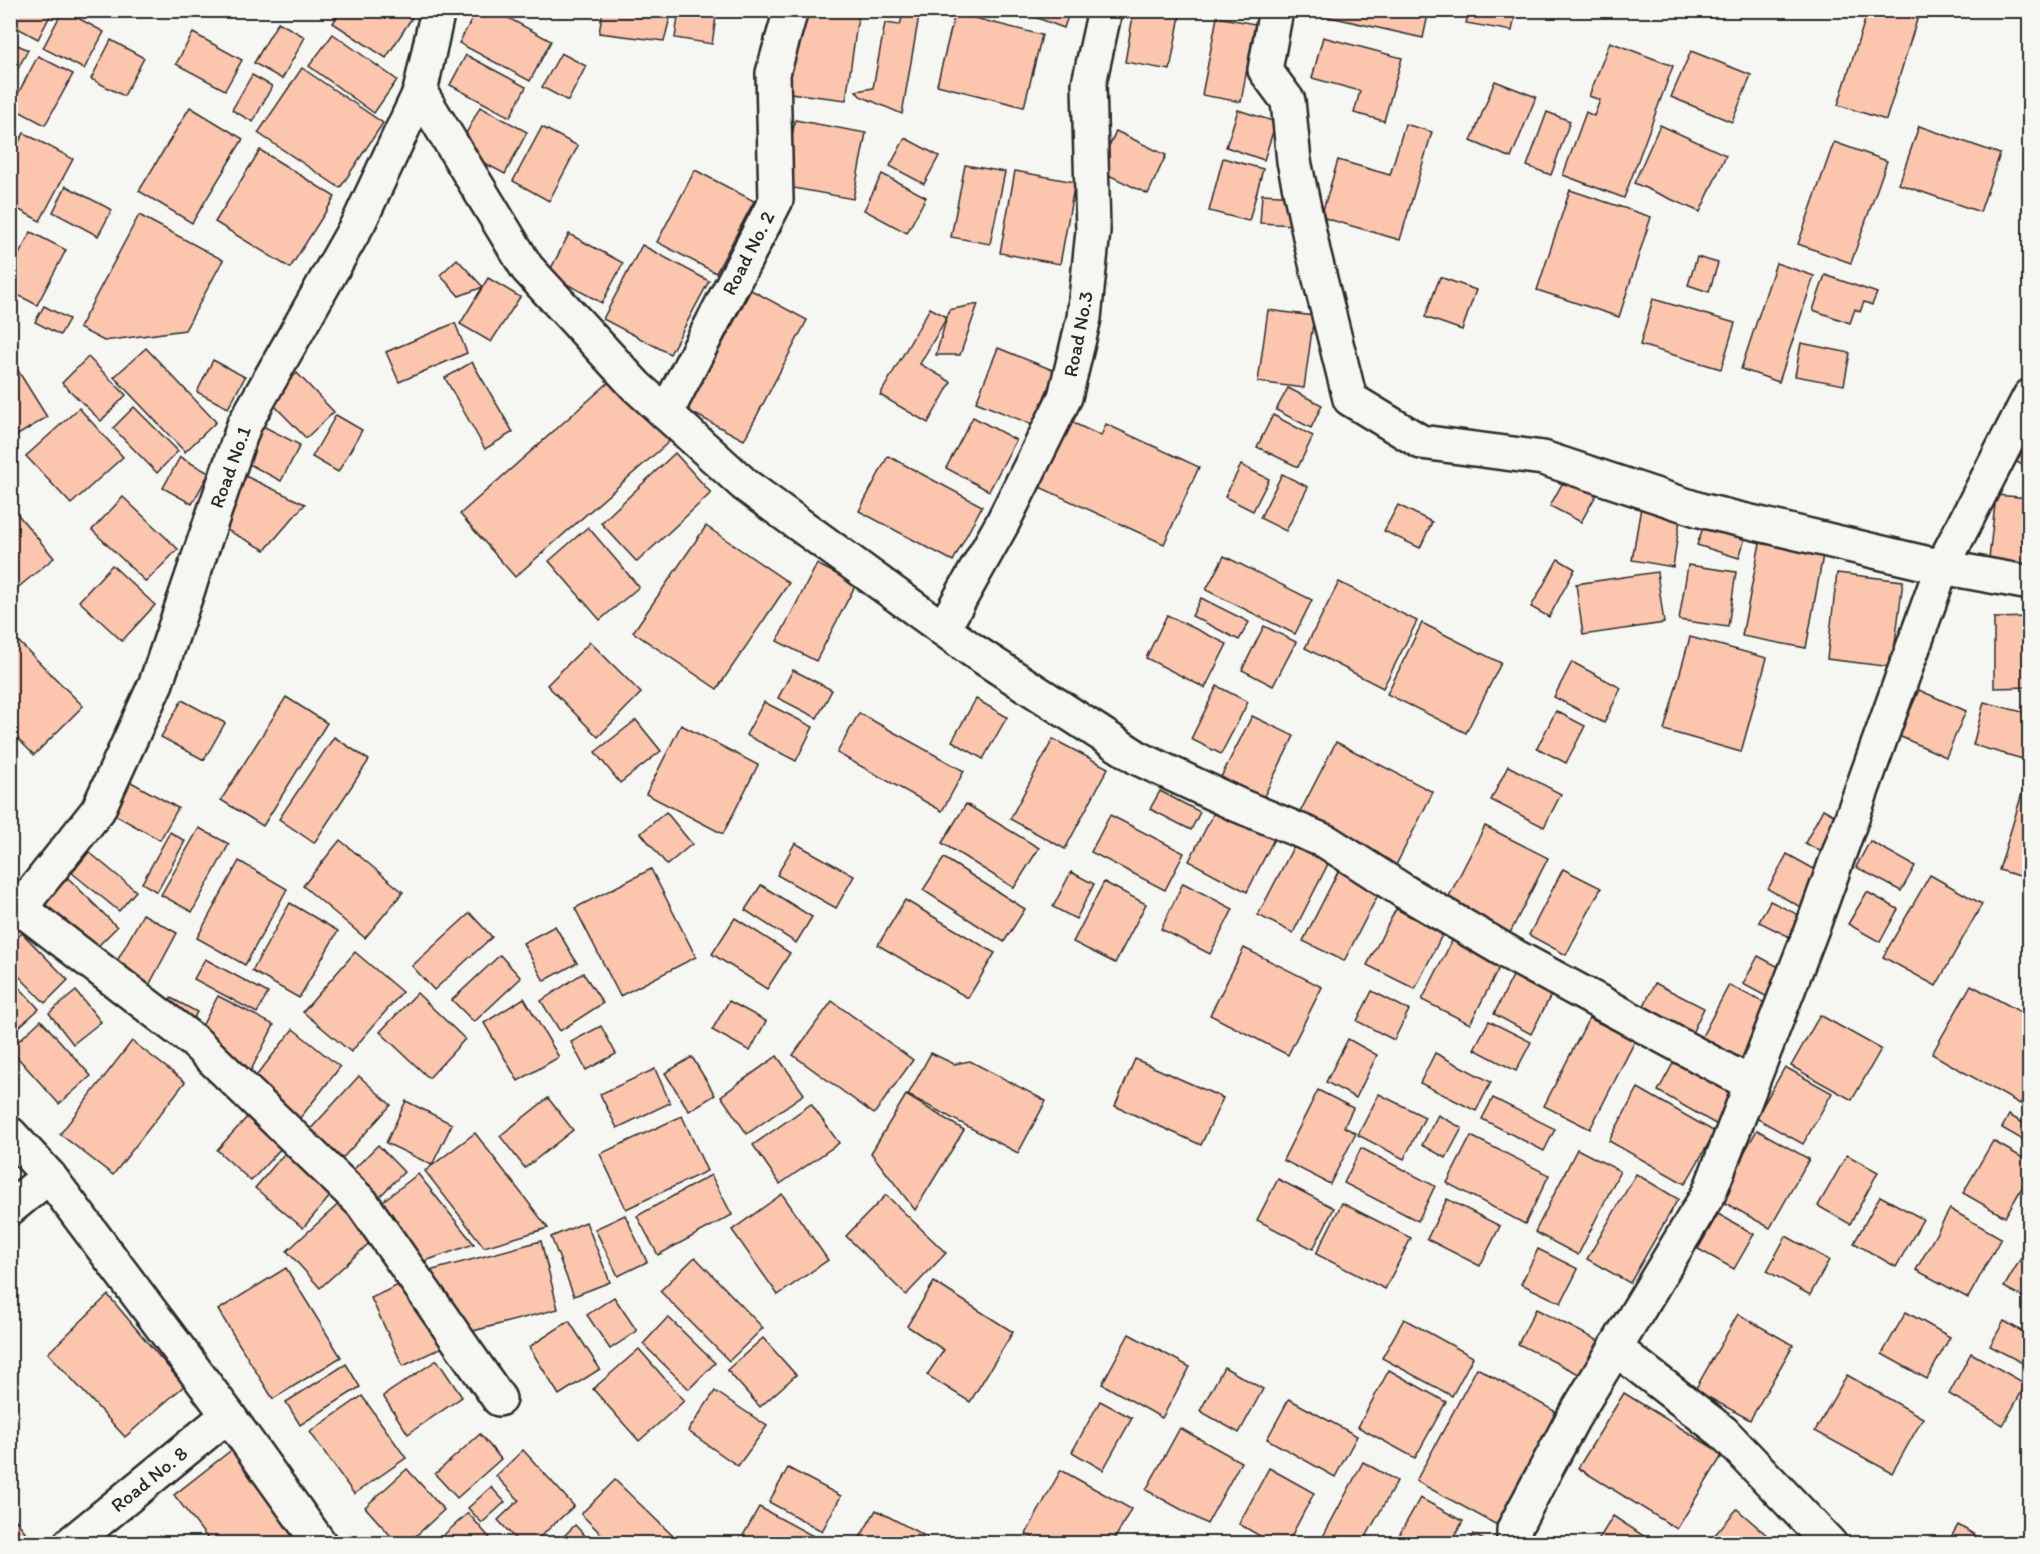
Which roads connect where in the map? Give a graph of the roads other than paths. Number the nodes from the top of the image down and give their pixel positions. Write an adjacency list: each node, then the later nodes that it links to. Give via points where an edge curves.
1 (438, 10): 5 (street, Road No.1)
2 (791, 10): 7 (street, Road No. 2, via 773,73 776,200)
3 (1105, 10): 10 (street, Road No.3, via 1089,83 1092,242 1084,318 1065,397 1002,524)
4 (1276, 10): 8 (street, via 1265,70 1288,102 1294,161 1350,399 1421,442 1543,458 1700,510)
5 (420, 92): 7 (street, via 527,268); 11 (street, Road No.1, via 360,220 244,425 156,683 98,810)
6 (2030, 396): 8 (street)
7 (666, 413): 10 (street, via 745,485)
8 (1942, 567): 9 (street); 12 (street, via 1814,923)
9 (2030, 583)
10 (943, 629): 12 (street, via 1138,758 1327,842 1516,957)
11 (15, 912): 17 (street, via 195,1042 362,1203)
12 (1751, 1084): 16 (street, via 1709,1192)
13 (10, 1134): 14 (street)
14 (48, 1176): 15 (street); 18 (street)
15 (10, 1208)
16 (1615, 1348): 21 (street, via 1514,1529); 22 (street, via 1723,1432)
17 (499, 1399)
18 (228, 1414): 19 (street, Road No. 8); 20 (street)
19 (70, 1544)
20 (320, 1544)
21 (1514, 1544)
22 (1830, 1544)

